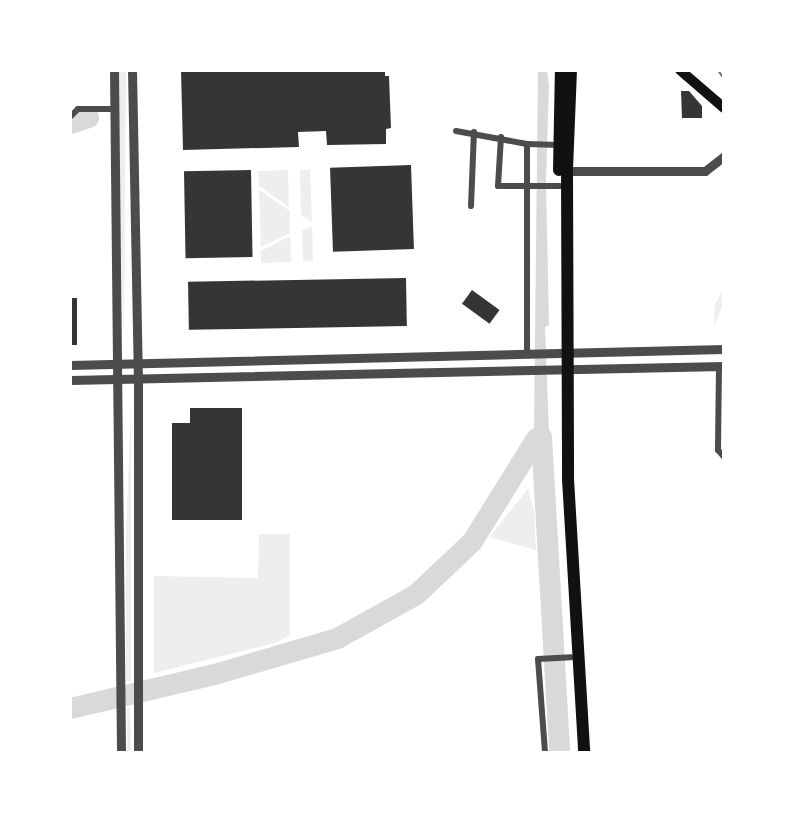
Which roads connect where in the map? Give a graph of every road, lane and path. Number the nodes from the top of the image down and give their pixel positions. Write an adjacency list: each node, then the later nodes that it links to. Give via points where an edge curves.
1 (114, 70): 8 (street)
2 (132, 70): 24 (street)
3 (561, 70): 15 (highway)
4 (572, 70): 17 (highway)
5 (680, 70): 6 (main road)
6 (713, 101): 7 (main road); 10 (main road)
7 (723, 108)
8 (114, 109): 9 (street, via 78,109); 26 (street)
9 (70, 117)
10 (723, 117)
11 (456, 131): 12 (street)
12 (474, 132): 13 (street); 20 (street)
13 (501, 137): 14 (street); 18 (street, via 498,186)
14 (529, 144): 15 (street); 18 (street)
15 (558, 145): 19 (highway)
16 (723, 156): 17 (street, via 705,171)
17 (567, 171): 22 (highway)
18 (529, 186): 19 (street); 23 (street)
19 (557, 186): 22 (highway)
20 (471, 206)
21 (723, 349): 22 (street)
22 (560, 354): 23 (street); 28 (highway)
23 (528, 355): 24 (street)
24 (137, 364): 26 (street); 31 (street)
25 (70, 365): 26 (street)
26 (117, 365): 30 (street)
27 (721, 366): 28 (street); 32 (street, via 718,450)
28 (560, 368): 31 (street); 33 (highway); 38 (highway)
29 (70, 380): 30 (street)
30 (119, 380): 31 (street); 34 (street)
31 (138, 380): 35 (street)
32 (723, 457)
33 (567, 657): 36 (street, via 538,659); 37 (highway)
34 (121, 753)
35 (138, 753)
36 (545, 753)
37 (575, 753)
38 (584, 753)

